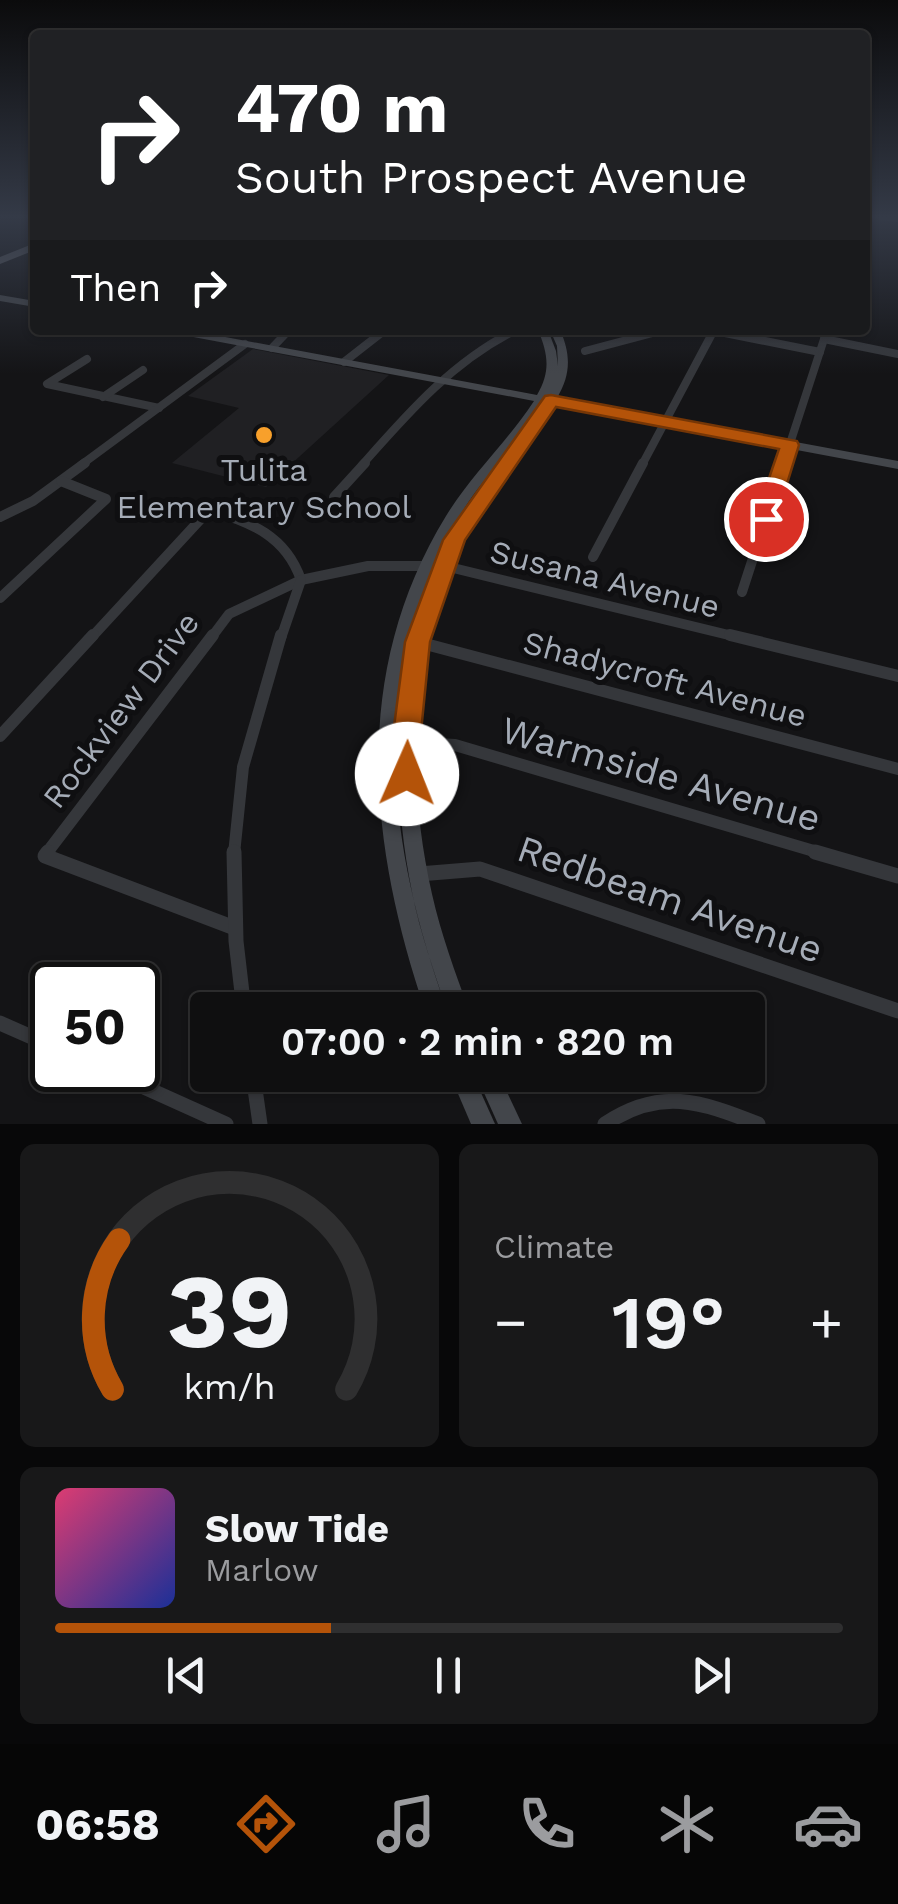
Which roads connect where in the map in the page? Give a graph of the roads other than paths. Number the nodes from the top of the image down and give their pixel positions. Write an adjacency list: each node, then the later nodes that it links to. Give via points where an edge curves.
1 (0, 298): 2 (main road)
2 (30, 303)
3 (212, 335): 14 (main road)
4 (285, 335): 15 (street)
5 (379, 335): 20 (street)
6 (507, 335): 22 (street, via 471,354)
7 (545, 335): 24 (main road, via 552,353)
8 (557, 335): 24 (main road, via 565,367)
9 (645, 335): 16 (street)
10 (710, 335): 26 (street)
11 (737, 335): 17 (street)
12 (826, 335): 17 (street)
13 (830, 335): 18 (street)
14 (245, 344): 15 (main road); 25 (street)
15 (272, 348): 20 (main road)
16 (585, 351)
17 (820, 352): 27 (street)
18 (898, 354)
19 (86, 359): 23 (street, via 47,384)
20 (344, 362): 22 (main road)
21 (143, 370): 23 (street)
22 (444, 380): 24 (main road); 30 (street)
23 (103, 397): 25 (street)
24 (545, 399): 26 (main road); 33 (main road, via 458,508)
25 (159, 408): 29 (street)
26 (667, 422): 27 (main road); 32 (street)
27 (790, 445): 28 (main road); 35 (street)
28 (898, 465)
29 (61, 481): 31 (street); 36 (street, via 106,500)
30 (334, 497)
31 (0, 517)
32 (594, 557)
33 (438, 566): 34 (street, Susana Avenue, via 368,566); 37 (main road); 38 (street, Susana Avenue); 39 (main road, via 407,623)
34 (302, 580): 40 (street, via 282,544 249,521 209,510); 46 (street, via 249,735); 46 (street, Rockview Drive, via 229,614 45,856)
35 (742, 592)
36 (0, 598)
37 (418, 642): 39 (main road); 42 (street, Shadycroft Avenue)
38 (898, 676)
39 (402, 691): 41 (main road); 43 (main road, via 385,760)
40 (0, 736)
41 (406, 742): 43 (main road); 45 (street, Warmside Avenue, via 456,745)
42 (898, 770)
43 (398, 807): 44 (main road); 47 (main road, via 393,862)
44 (419, 874): 47 (main road); 51 (street, Redbeam Avenue, via 480,869)
45 (898, 876)
46 (232, 927): 48 (street)
47 (427, 959): 49 (main road); 50 (main road)
48 (241, 992)
49 (433, 992)
50 (447, 992)
51 (898, 1011)
52 (0, 1023): 53 (street)
53 (30, 1036)
54 (155, 1092): 58 (street)
55 (255, 1092): 59 (street)
56 (468, 1092): 60 (main road)
57 (495, 1092): 61 (main road)
58 (226, 1124)
59 (260, 1124)
60 (482, 1124)
61 (510, 1124)
62 (605, 1124): 63 (street, via 626,1107 666,1098 704,1103)
63 (758, 1124)

